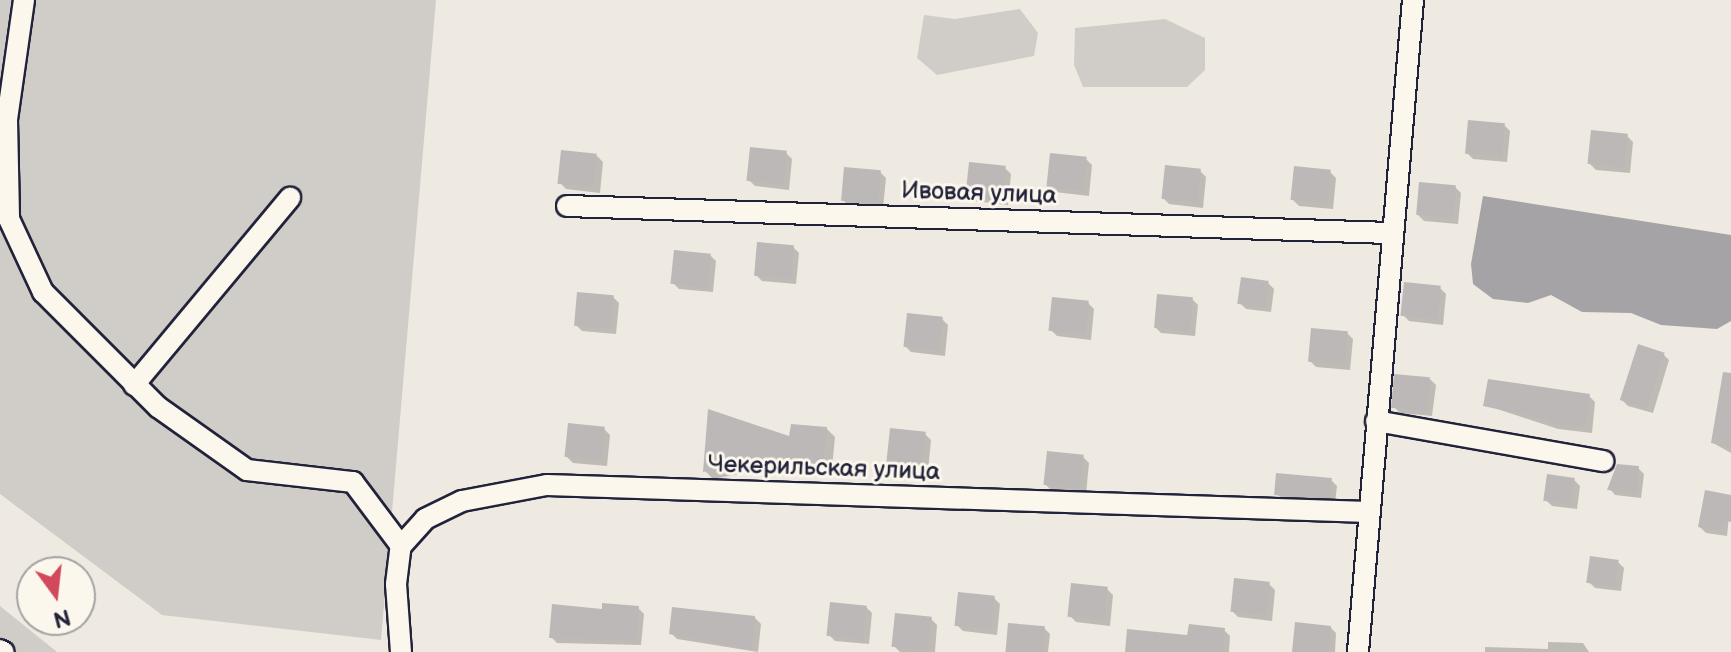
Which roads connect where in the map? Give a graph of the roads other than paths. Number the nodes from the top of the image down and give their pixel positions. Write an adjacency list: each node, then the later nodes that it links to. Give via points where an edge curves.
1 (24, 0): 6 (street, via 7,120 9,219 43,292)
2 (1413, 0): 5 (street)
3 (290, 198): 6 (street)
4 (567, 206): 5 (street, Ивовая улица)
5 (1390, 233): 7 (street)
6 (134, 385): 10 (street, via 247,470 353,482)
7 (1376, 421): 8 (street); 9 (street)
8 (1604, 461)
9 (1369, 512): 10 (street, Чекерильская улица, via 547,485 462,501 425,519); 12 (street)
10 (401, 546): 11 (street, via 396,584)
11 (401, 652)
12 (1358, 652)

